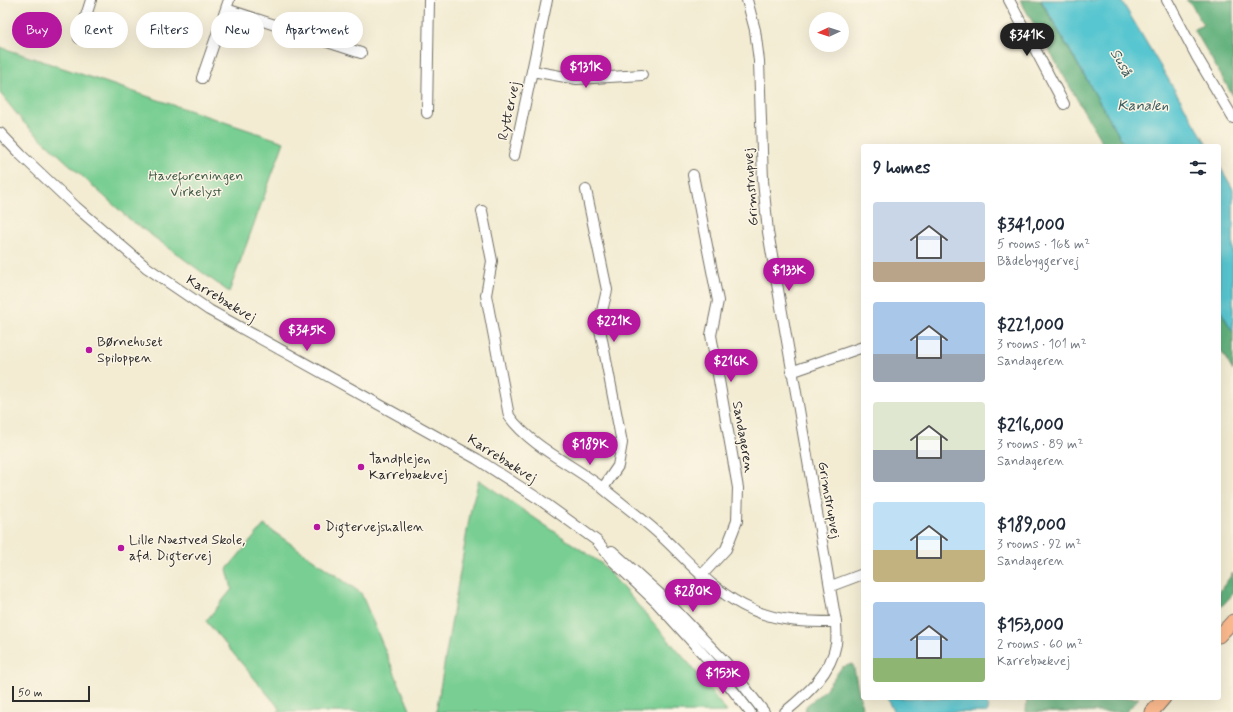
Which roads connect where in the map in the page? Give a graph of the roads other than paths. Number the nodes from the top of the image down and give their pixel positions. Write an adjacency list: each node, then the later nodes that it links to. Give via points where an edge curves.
1 (91, 0): 8 (street)
2 (429, 0): 14 (street)
3 (547, 0): 10 (street, Ryttervej)
4 (747, 0): 22 (street, Grimstrupvej, via 755,30 759,61 763,181 768,232)
5 (1009, 0): 13 (street)
6 (1167, 0): 15 (street)
7 (228, 4): 9 (street); 12 (street)
8 (87, 12)
9 (361, 54)
10 (532, 71): 11 (street, Ryttervej, via 577,78); 17 (street, Ryttervej)
11 (642, 74)
12 (202, 78)
13 (1064, 104)
14 (427, 113)
15 (1233, 118)
16 (0, 133): 24 (street, Karrebækvej, via 76,207 146,267 209,310 477,459 539,499)
17 (514, 156)
18 (693, 176): 26 (street, Sandageren, via 718,301 711,335 738,488 737,521 726,549)
19 (586, 190): 23 (street, via 607,290 599,324 622,443 618,466)
20 (482, 211): 23 (street, via 492,261 486,295 509,416 519,430)
21 (861, 348): 22 (street)
22 (792, 372): 27 (street, Grimstrupvej)
23 (603, 488): 26 (street, via 657,532)
24 (596, 541): 32 (street, Karrebækvej, via 713,665); 33 (street, Karrebækvej, via 617,555 663,597 726,663)
25 (861, 575): 27 (street)
26 (701, 576): 29 (street, via 752,610 780,619)
27 (831, 586): 29 (street, Grimstrupvej)
28 (1233, 621): 30 (main road)
29 (836, 622): 34 (street, Grimstrupvej, via 836,644 829,664 806,695)
30 (1221, 634)
31 (1162, 700): 35 (main road)
32 (750, 712)
33 (764, 712)
34 (785, 712)
35 (1152, 712)

